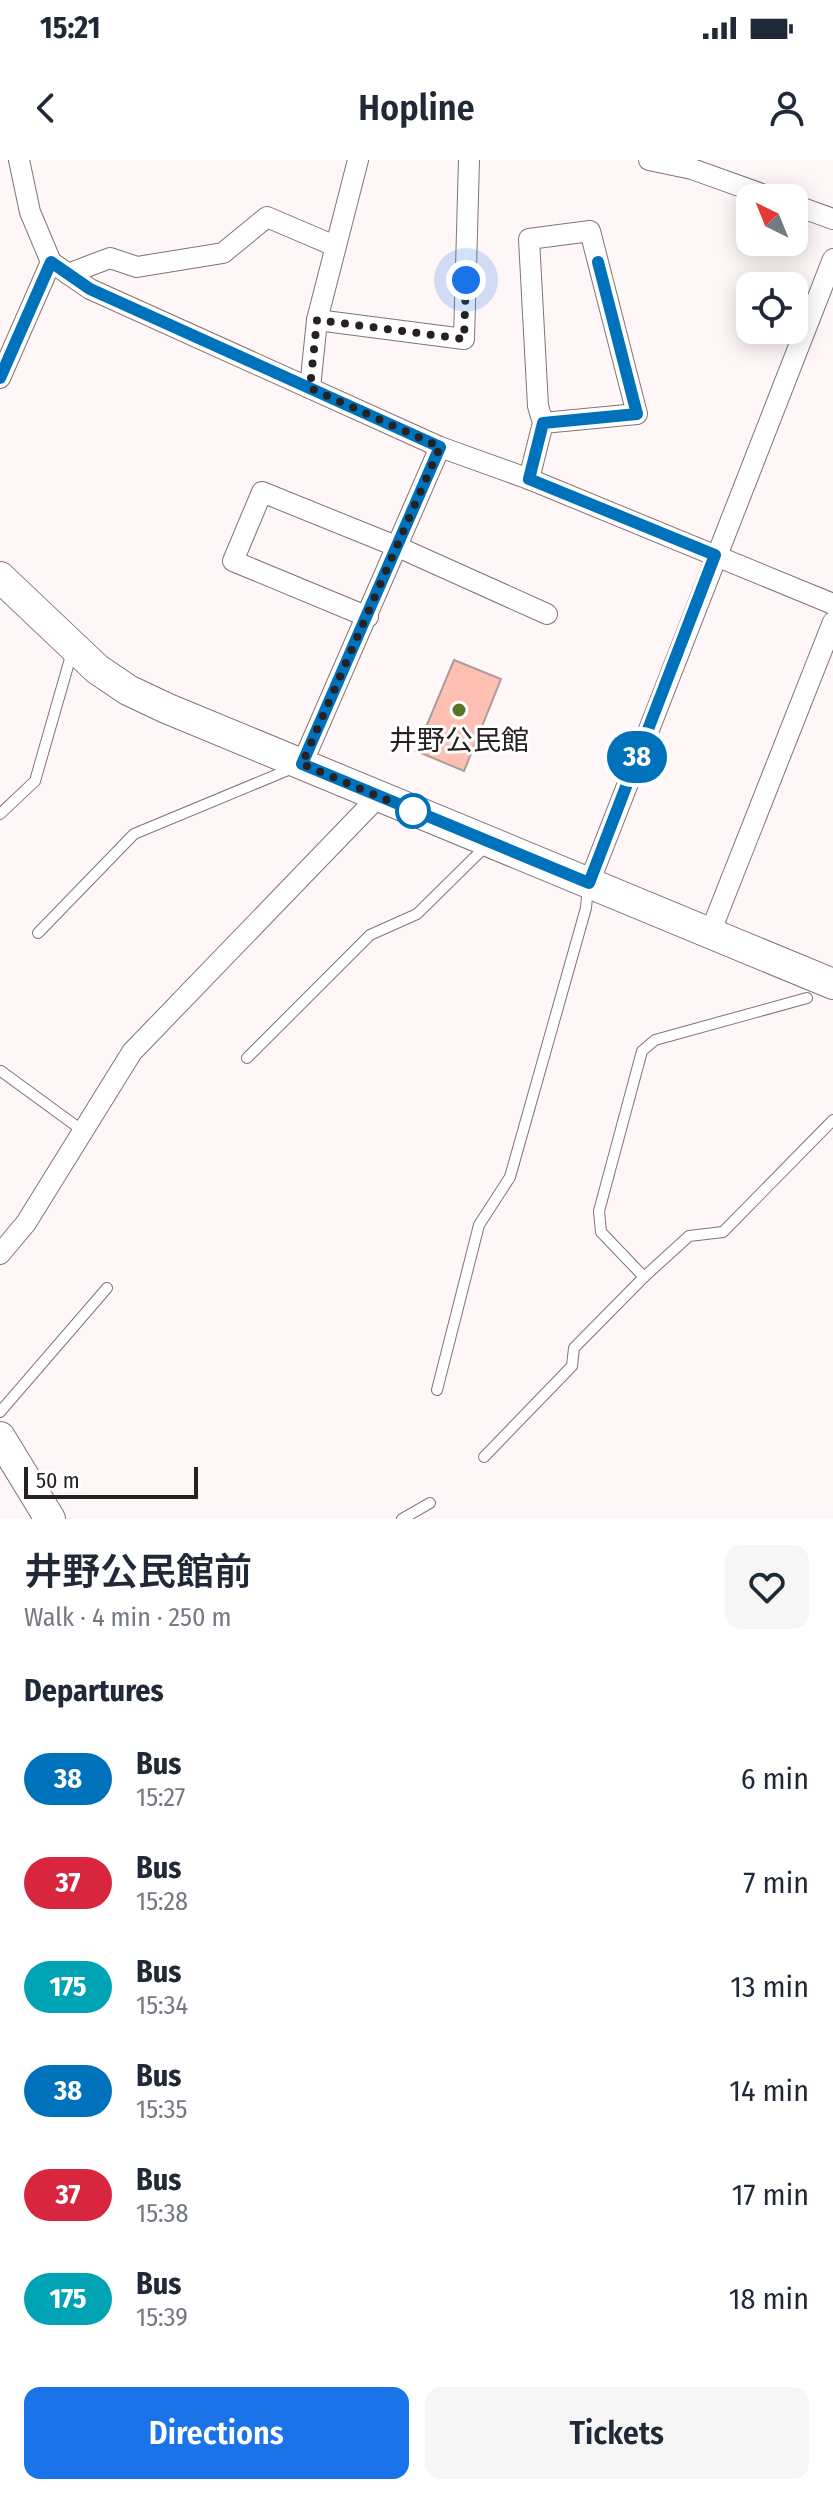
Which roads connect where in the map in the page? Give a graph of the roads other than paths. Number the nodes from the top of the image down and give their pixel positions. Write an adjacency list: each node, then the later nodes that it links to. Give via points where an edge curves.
1 (19, 160): 10 (street, via 30,212)
2 (358, 160): 8 (street)
3 (469, 160): 11 (street, via 464,339)
4 (649, 160): 5 (street)
5 (736, 185)
6 (808, 210): 7 (street)
7 (833, 219)
8 (335, 246): 10 (street, via 267,217 223,253 137,267 110,258); 11 (street)
9 (833, 259): 19 (street)
10 (60, 268): 12 (street); 14 (street, via 90,289)
11 (317, 320): 14 (street)
12 (8, 339): 13 (street)
13 (0, 378)
14 (310, 388): 16 (street)
15 (543, 423): 15 (street, via 529,239 590,231 637,414); 17 (street)
16 (440, 447): 17 (street); 18 (street)
17 (529, 479): 19 (street)
18 (398, 547): 22 (street); 23 (street); 23 (street, via 262,492 233,561)
19 (715, 555): 21 (street); 30 (street)
20 (0, 579): 25 (street)
21 (833, 604)
22 (547, 614)
23 (368, 617): 26 (street)
24 (833, 622): 32 (street)
25 (74, 647): 26 (street, via 128,690); 28 (lane, via 35,781)
26 (302, 764): 27 (street); 31 (lane, via 134,834)
27 (379, 796): 29 (street); 37 (street, via 132,1052)
28 (0, 814)
29 (490, 842): 30 (street); 34 (lane, via 417,914 370,935)
30 (589, 883): 32 (street); 41 (lane, via 510,1177 479,1225)
31 (38, 933)
32 (710, 933): 33 (street)
33 (826, 986): 39 (lane, via 655,1040 642,1051 599,1211 601,1232)
34 (247, 1058)
35 (1, 1071): 37 (lane)
36 (833, 1120): 39 (lane, via 723,1232 689,1236)
37 (83, 1131): 38 (street, via 26,1223)
38 (0, 1254)
39 (644, 1277): 44 (lane, via 574,1348 572,1366)
40 (107, 1288): 42 (lane)
41 (437, 1390)
42 (0, 1412)
43 (3, 1449): 46 (street)
44 (484, 1457)
45 (430, 1503): 47 (lane)
46 (50, 1519)
47 (402, 1519)

